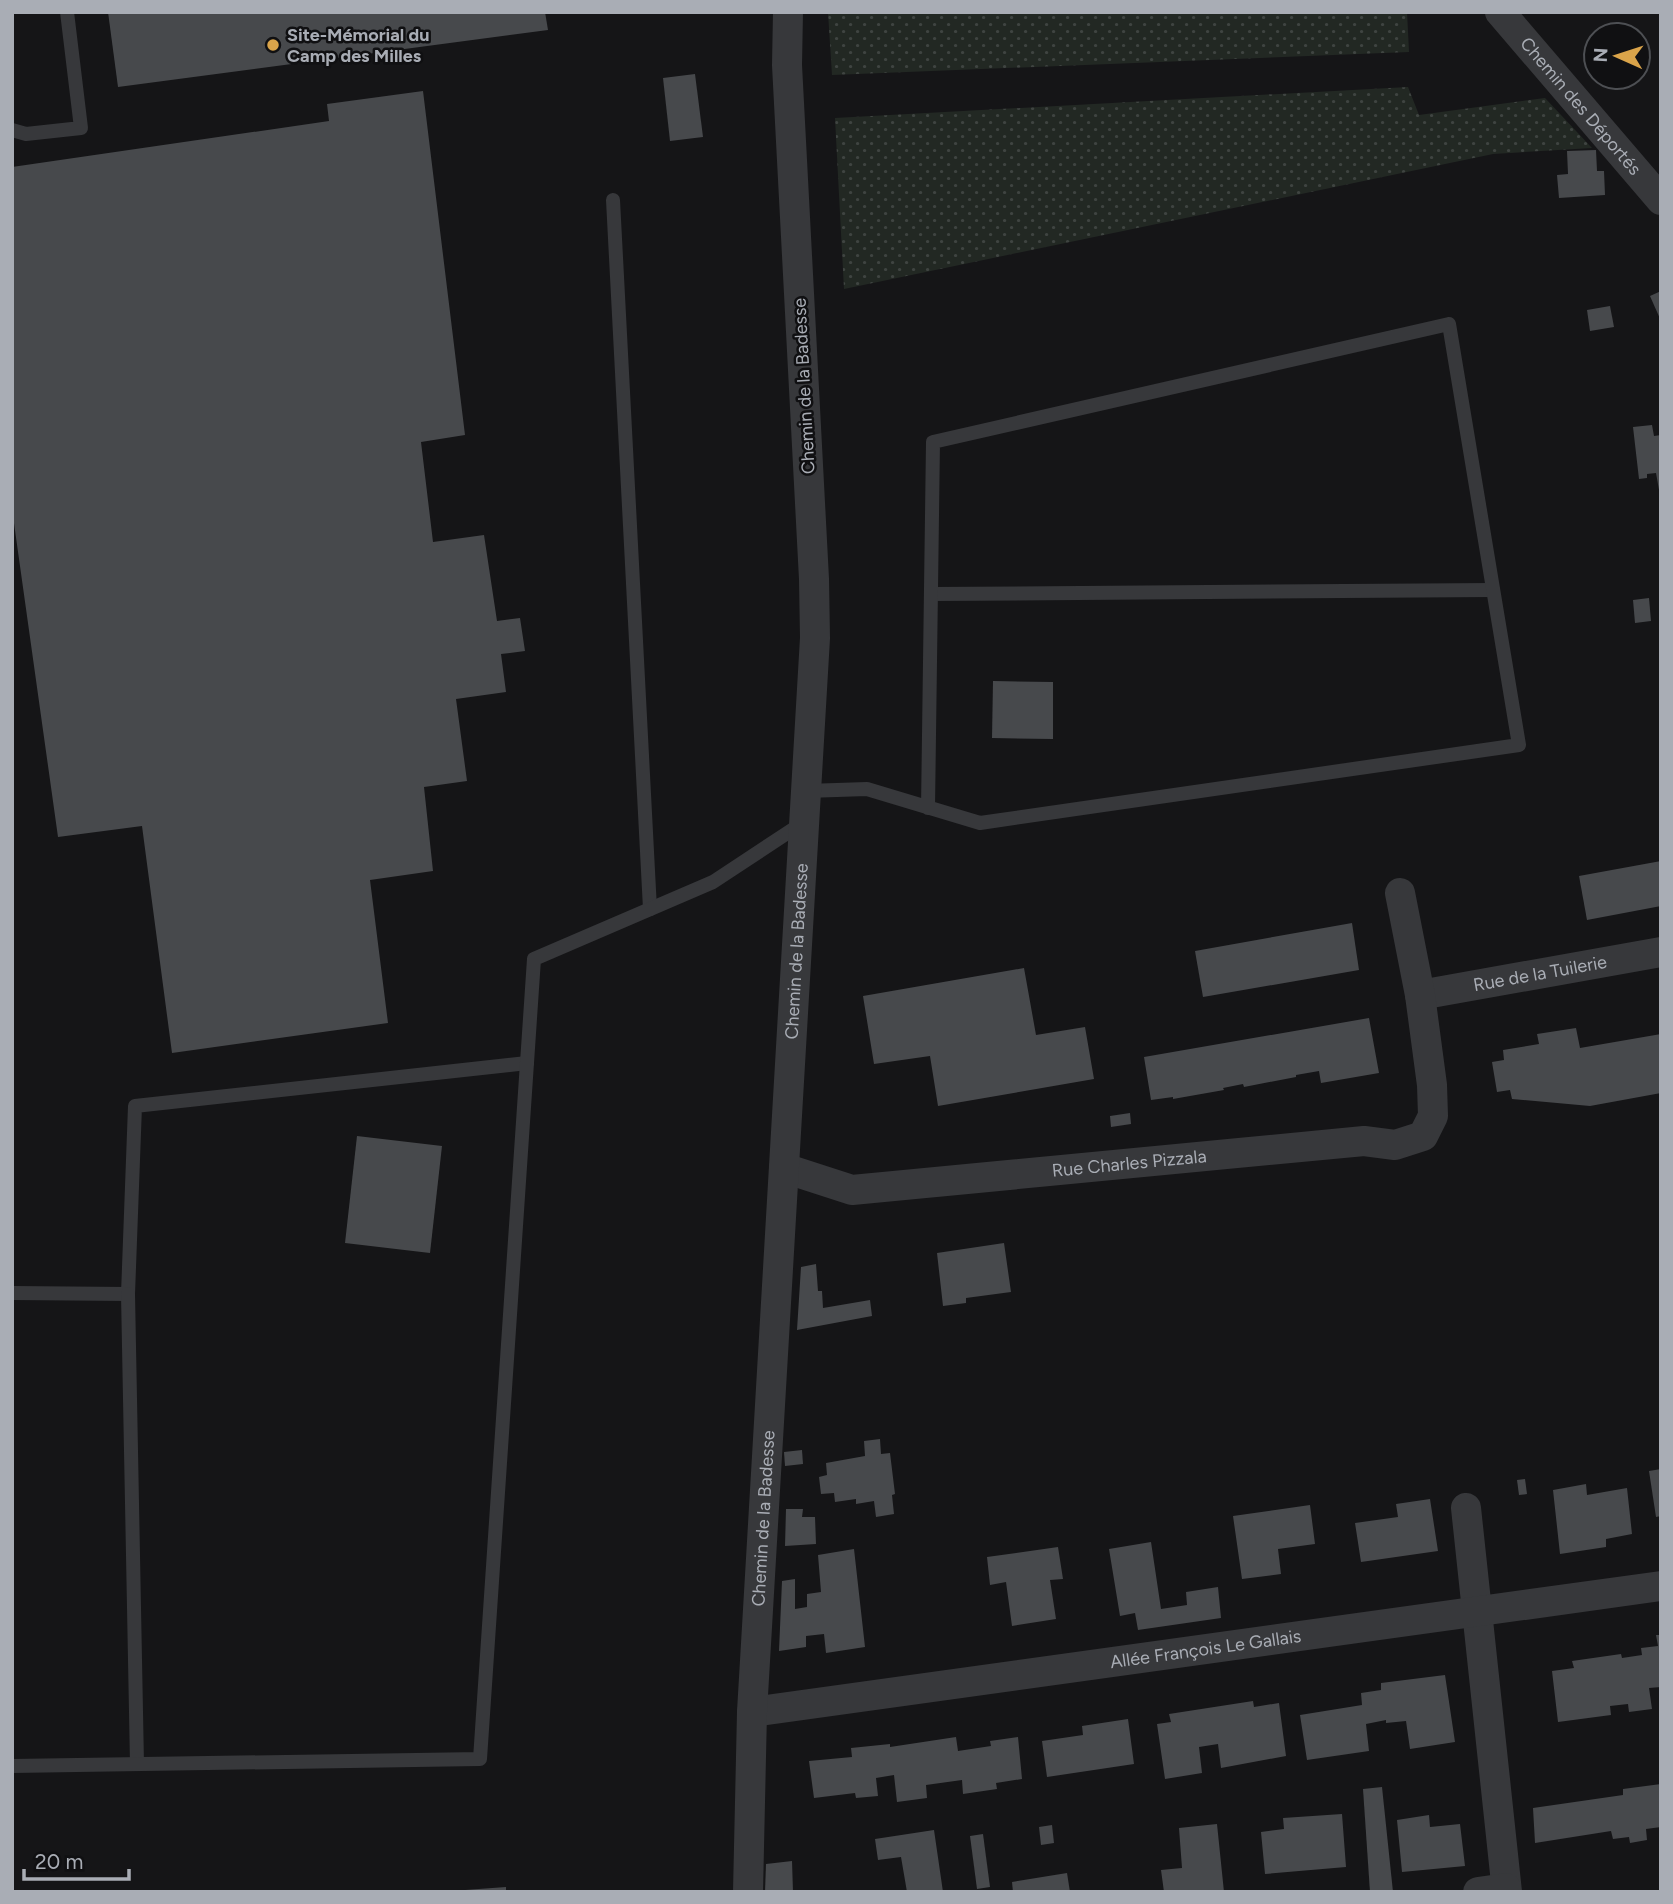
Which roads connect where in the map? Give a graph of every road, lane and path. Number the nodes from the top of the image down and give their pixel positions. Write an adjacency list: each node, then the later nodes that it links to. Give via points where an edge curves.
1 (67, 12): 4 (lane, via 81,128 26,134)
2 (788, 12): 9 (street, Chemin de la Badesse, via 814,579)
3 (1500, 12): 6 (street, Chemin des Déportés)
4 (12, 130)
5 (613, 200): 13 (lane)
6 (1661, 200)
7 (1493, 590): 8 (lane); 8 (lane, via 1449,324 933,442); 10 (lane, via 1519,745 980,824)
8 (931, 594): 10 (lane)
9 (806, 791): 10 (lane, via 867,789); 11 (street, Chemin de la Badesse)
10 (928, 808)
11 (805, 822): 13 (lane, via 713,882); 17 (street, Chemin de la Badesse)
12 (1400, 892): 15 (street)
13 (650, 909): 16 (lane, via 534,959)
14 (1661, 952): 15 (street, Rue de la Tuilerie)
15 (1420, 995): 17 (street, Rue Charles Pizzala, via 1433,1116 1423,1136 1395,1145 1364,1141 852,1190)
16 (527, 1063): 19 (lane, via 135,1106); 24 (lane, via 480,1759)
17 (784, 1168): 23 (street, Chemin de la Badesse)
18 (12, 1293): 19 (lane)
19 (128, 1294): 24 (lane)
20 (1466, 1508): 22 (street)
21 (1661, 1586): 22 (street, Allée François Le Gallais)
22 (1477, 1611): 23 (street, Allée François Le Gallais); 26 (street)
23 (752, 1712): 27 (street, Chemin de la Badesse)
24 (136, 1764): 25 (lane)
25 (12, 1766)
26 (1497, 1890)
27 (748, 1892)

